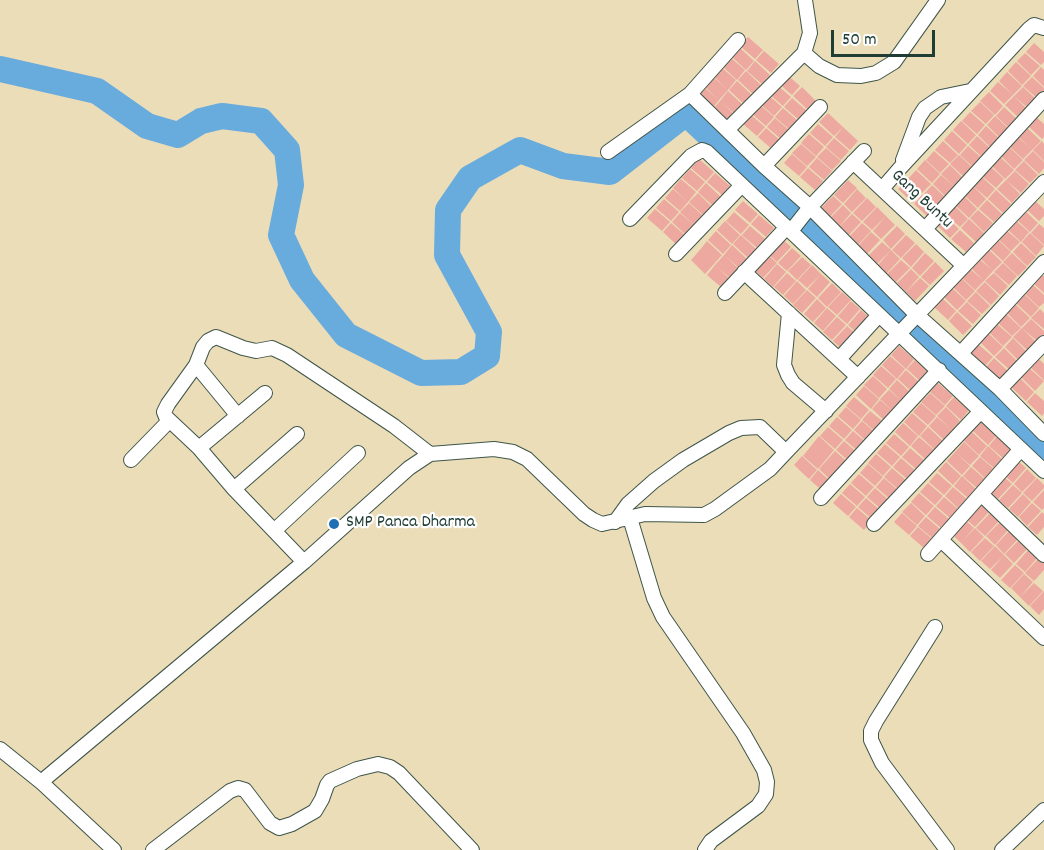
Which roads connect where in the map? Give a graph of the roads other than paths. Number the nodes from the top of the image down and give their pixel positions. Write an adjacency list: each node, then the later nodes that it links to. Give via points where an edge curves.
1 (805, 0): 5 (street, via 810,33)
2 (938, 0): 5 (street, via 894,62 876,73 837,75)
3 (1044, 28): 6 (street, via 1039,25 1029,29)
4 (738, 40): 7 (street)
5 (804, 53): 10 (street)
6 (970, 91): 15 (street); 15 (street, via 941,97 925,108)
7 (690, 94): 10 (street); 12 (street)
8 (1044, 99): 22 (street)
9 (820, 107): 14 (street)
10 (727, 130): 14 (street)
11 (864, 151): 13 (street)
12 (608, 152)
13 (854, 162): 18 (street, Gang Buntu); 19 (street)
14 (764, 166): 19 (street)
15 (900, 167): 18 (street)
16 (1044, 182): 25 (street)
17 (742, 185): 20 (street, via 702,150); 21 (street); 23 (street)
18 (882, 189): 22 (street, Gang Buntu)
19 (807, 211): 21 (street); 29 (street)
20 (630, 219)
21 (790, 229): 26 (street); 30 (street)
22 (925, 229): 25 (street, Gang Buntu)
23 (676, 254)
24 (1044, 262): 33 (street)
25 (963, 265): 29 (street)
26 (744, 272): 27 (street); 28 (street)
27 (724, 293)
28 (789, 313): 34 (street); 40 (street, via 784,365 793,382)
29 (916, 314): 31 (street); 33 (street)
30 (879, 315): 31 (street); 34 (street)
31 (899, 333): 36 (street); 37 (street)
32 (1044, 343): 38 (street)
33 (961, 353): 38 (street)
34 (839, 359): 37 (street)
35 (196, 365): 42 (street); 43 (street, via 164,412); 50 (street, via 203,347 216,337 256,351 272,348 394,426)
36 (939, 370): 41 (street); 55 (street)
37 (858, 377): 40 (street)
38 (1000, 389): 44 (street)
39 (265, 393): 42 (street)
40 (826, 411): 48 (street)
41 (981, 411): 47 (street); 58 (street)
42 (238, 416): 46 (street)
43 (169, 422): 46 (street); 51 (street)
44 (1043, 431)
45 (297, 434): 53 (street)
46 (199, 448): 53 (street)
47 (1021, 449): 52 (street); 54 (street)
48 (786, 452): 56 (street, via 704,515 658,513); 57 (street, via 760,427 741,428 654,481)
49 (358, 453): 59 (street)
50 (430, 454): 57 (street, via 494,449 513,452 527,459 592,520 602,524); 63 (street, via 409,468)
51 (131, 460)
52 (1044, 471)
53 (234, 489): 59 (street)
54 (981, 494): 60 (street); 62 (street)
55 (821, 498)
56 (630, 518): 57 (street); 72 (street, via 663,617 743,733 767,782 766,794 758,806 711,841)
57 (615, 522)
58 (874, 525)
59 (275, 530): 63 (street)
60 (941, 540): 61 (street); 65 (street)
61 (928, 554)
62 (1044, 555)
63 (304, 562): 67 (street)
64 (935, 627): 73 (street, via 876,722 870,740 882,763)
65 (1044, 638)
66 (0, 749): 67 (street)
67 (41, 782): 69 (street)
68 (1044, 810): 74 (street)
69 (114, 850)
70 (153, 850): 71 (street, via 230,791 245,789 270,823 279,828 315,811 330,781 378,764 399,773)
71 (472, 850)
72 (705, 850)
73 (947, 850)
74 (1002, 850)

